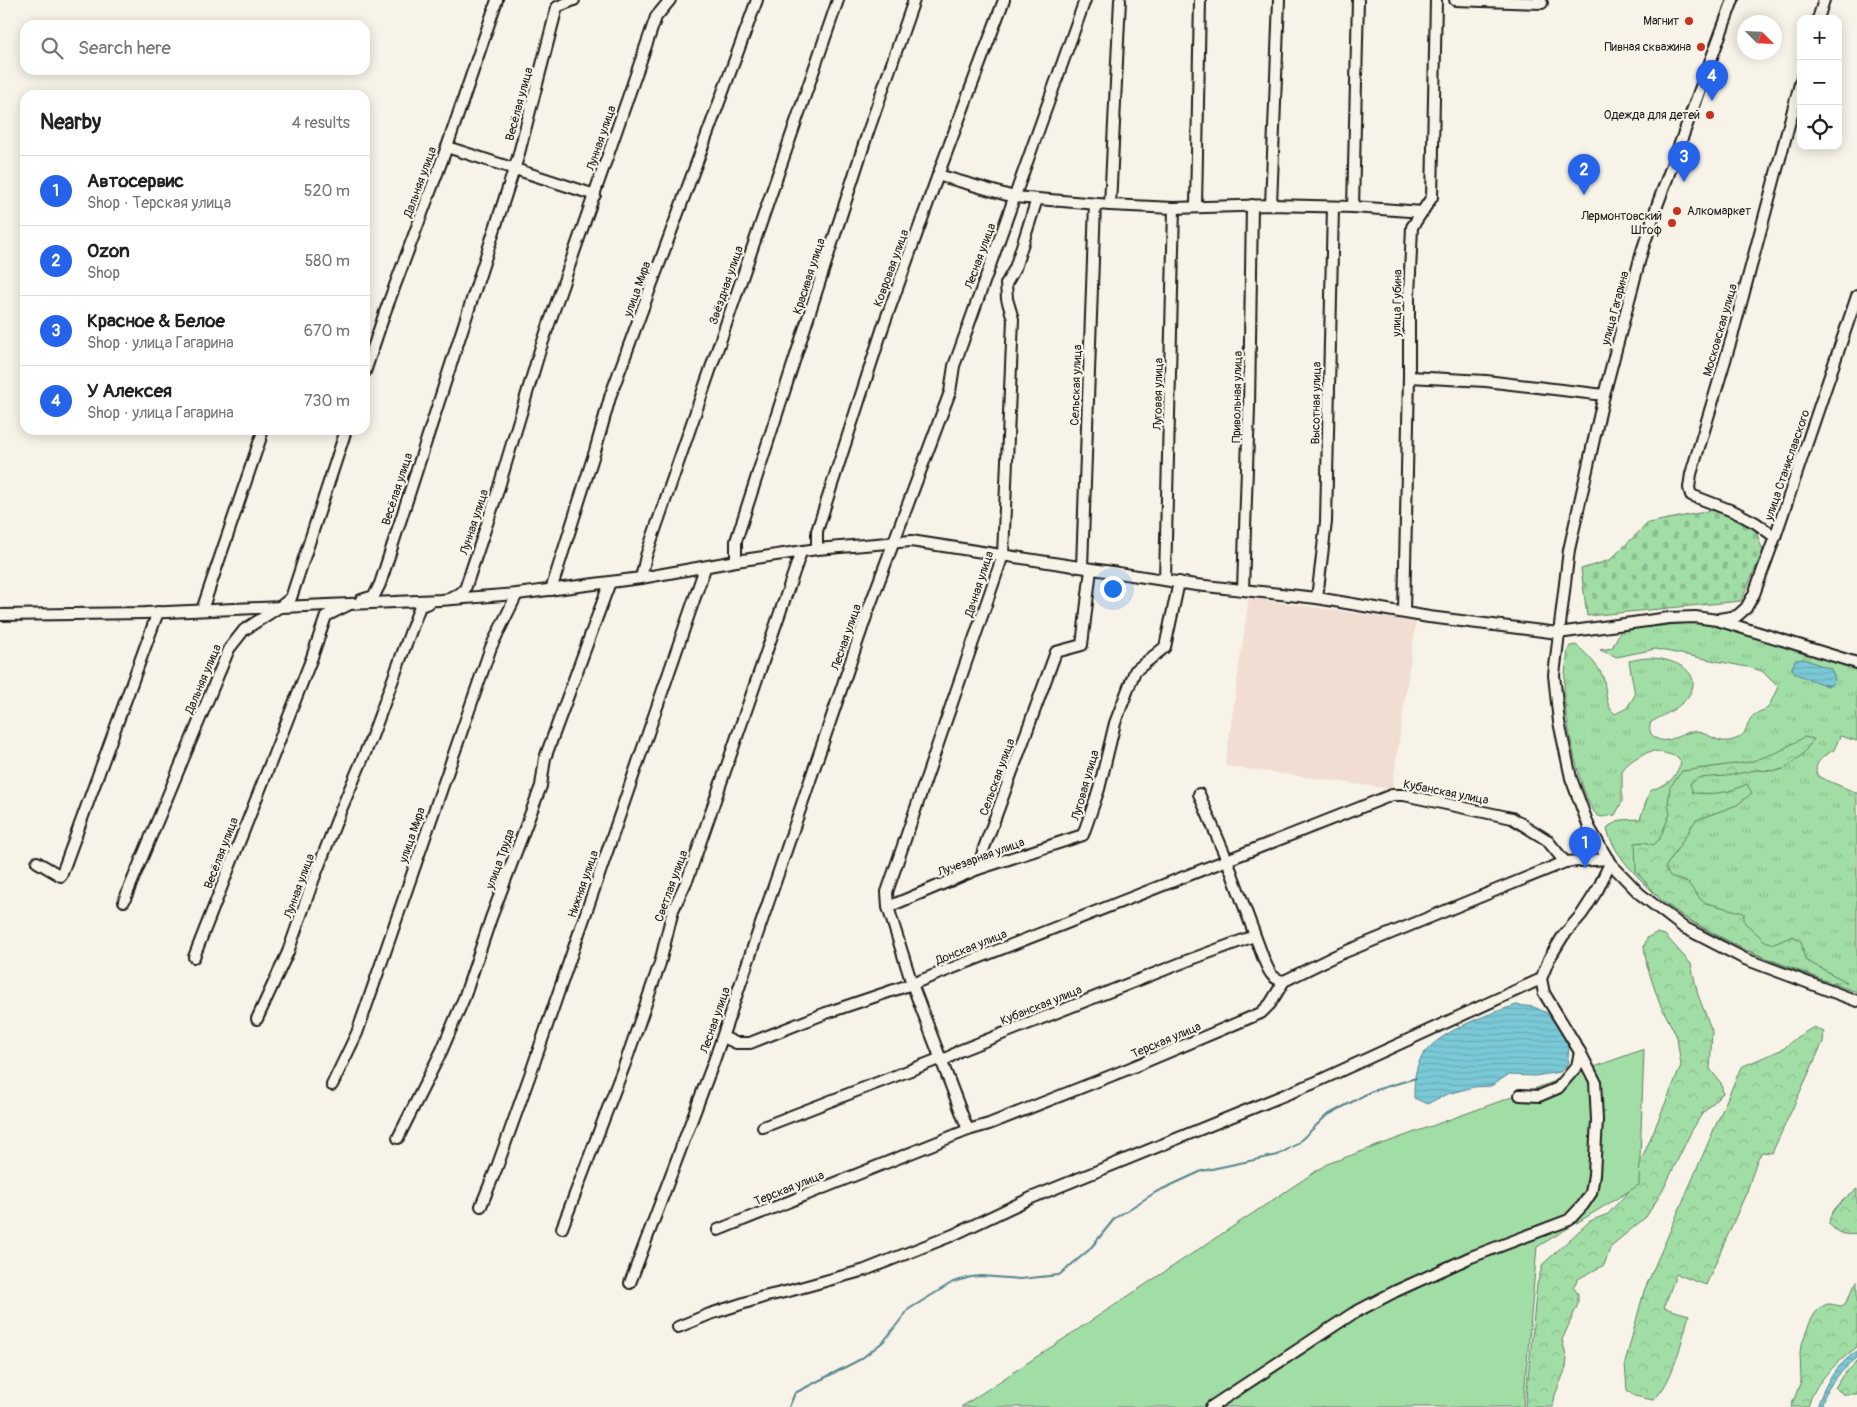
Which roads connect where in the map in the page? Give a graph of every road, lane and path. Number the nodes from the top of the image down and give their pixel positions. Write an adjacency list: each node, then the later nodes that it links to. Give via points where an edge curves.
1 (497, 0): 20 (street, Дальняя улица)
2 (574, 0): 21 (street, Весёлая улица, via 557,7)
3 (670, 0): 23 (street, Лунная улица, via 656,17)
4 (757, 0): 53 (street, улица Мира, via 611,394)
5 (838, 0): 49 (street, Звёздная улица, via 747,259)
6 (914, 0): 46 (street, Красивая улица, via 736,541)
7 (1004, 0): 22 (street, Ковровая улица)
8 (1085, 0): 24 (street, Лесная улица)
9 (1120, 0): 27 (street)
10 (1200, 0): 30 (street)
11 (1279, 0): 29 (street)
12 (1358, 0): 31 (street)
13 (1436, 0): 34 (street, улица Губина, via 1432,197)
14 (1456, 0): 17 (street)
15 (1733, 0): 38 (street, улица Гагарина, via 1642,251)
16 (1824, 0): 18 (street)
17 (1542, 3)
18 (1819, 15)
19 (1797, 95): 41 (street, Московская улица, via 1689,488 1691,495 1735,512)
20 (447, 146): 21 (street); 36 (street, Дальняя улица)
21 (514, 168): 23 (street); 58 (street, Весёлая улица, via 380,584 374,596)
22 (938, 175): 24 (street); 43 (street, Ковровая улица, via 883,327 817,531)
23 (595, 195): 57 (street, Лунная улица, via 540,350 465,589)
24 (1014, 197): 25 (street); 42 (street, Лесная улица, via 954,366 950,392)
25 (1037, 200): 26 (street); 45 (street, Дачная улица, via 1015,268 1006,284 1012,319)
26 (1095, 204): 27 (street); 48 (street, Сельская улица)
27 (1110, 205): 32 (street)
28 (1252, 205): 29 (street); 30 (street); 54 (street, Привольная улица)
29 (1271, 205): 33 (street)
30 (1196, 206): 32 (street)
31 (1353, 207): 33 (street); 34 (street)
32 (1174, 208): 50 (street, Луговая улица)
33 (1333, 208): 56 (street, Высотная улица, via 1326,522)
34 (1423, 212): 37 (street, улица Губина, via 1412,227)
35 (1857, 296): 41 (street, улица Станиславского)
36 (370, 357)
37 (1409, 376): 38 (street); 62 (street, улица Губина)
38 (1604, 395): 65 (street, улица Гагарина, via 1569,550)
39 (344, 435): 59 (street, Дальняя улица, via 291,598)
40 (261, 437): 60 (street)
41 (1775, 537): 64 (street, улица Станиславского, via 1746,608 1737,616)
42 (894, 541): 43 (street); 45 (street); 83 (street, Лесная улица)
43 (817, 549): 44 (street)
44 (801, 552): 46 (street); 92 (street, Светлая улица, via 688,878 673,910 660,963 626,1061)
45 (1003, 555): 48 (street); 75 (street, Дачная улица, via 887,892)
46 (736, 561): 47 (street)
47 (705, 568): 49 (street); 91 (street, Нижняя улица, via 498,1167)
48 (1087, 568): 50 (street); 73 (street, Сельская улица, via 1082,645 1056,652)
49 (641, 578): 51 (street)
50 (1165, 580): 52 (street)
51 (610, 582): 53 (street); 90 (street, улица Труда, via 545,758 541,786 464,998)
52 (1180, 582): 54 (street); 68 (street, Луговая улица, via 1165,647 1135,671 1115,723 1099,789)
53 (551, 590): 55 (street)
54 (1243, 590): 56 (street)
55 (517, 594): 57 (street); 86 (street, улица Мира, via 491,647 360,1024)
56 (1317, 598): 62 (street)
57 (440, 600): 58 (street); 82 (street, Лунная улица, via 420,606 288,952)
58 (351, 604): 59 (street); 77 (street, Весёлая улица, via 326,616)
59 (281, 606): 60 (street); 74 (street, Дальняя улица, via 244,630 229,648)
60 (202, 610): 61 (street)
61 (158, 612): 63 (street); 71 (street, via 62,876)
62 (1404, 612): 65 (street)
63 (0, 614)
64 (1716, 620): 65 (street, via 1669,618); 66 (street)
65 (1558, 632): 70 (street, улица Гагарина, via 1554,675 1559,722 1571,778 1589,827)
66 (1857, 663)
67 (1199, 794): 69 (street)
68 (1083, 835): 73 (street, Лучезарная улица)
69 (1227, 860): 72 (street, Кубанская улица, via 1392,794 1512,818 1547,840); 76 (street); 80 (street, Донская улица)
70 (1609, 861): 72 (street); 78 (street, via 1598,890 1563,936); 81 (street, улица Гагарина, via 1640,894 1684,927 1745,959)
71 (37, 862)
72 (1565, 862): 79 (street, via 1335,956)
73 (978, 869): 75 (street, Лучезарная улица)
74 (124, 901)
75 (888, 907): 80 (street)
76 (1254, 936): 79 (street, via 1271,974 1276,980); 85 (street, Кубанская улица)
77 (194, 957)
78 (1540, 979): 84 (street, via 1544,993); 95 (street, via 1314,1083 1031,1198 952,1235 865,1270 763,1296)
79 (1284, 981): 89 (street, Терская улица, via 1261,1013 1128,1069)
80 (912, 984): 83 (street, Донская улица, via 750,1043 736,1043); 85 (street)
81 (1857, 1000)
82 (257, 1019)
83 (722, 1037): 94 (street, Лесная улица)
84 (1580, 1052): 87 (street, via 1577,1066 1558,1088 1539,1096); 96 (street, via 1595,1081 1594,1166 1590,1193 1569,1220 1471,1257 1390,1294 1352,1314)
85 (939, 1059): 88 (street, Кубанская улица); 89 (street)
86 (332, 1085)
87 (1520, 1095)
88 (763, 1127)
89 (968, 1130): 93 (street, Терская улица)
90 (398, 1138)
91 (481, 1206)
92 (562, 1228)
93 (718, 1230)
94 (630, 1283)
95 (678, 1327)
96 (1212, 1407)

